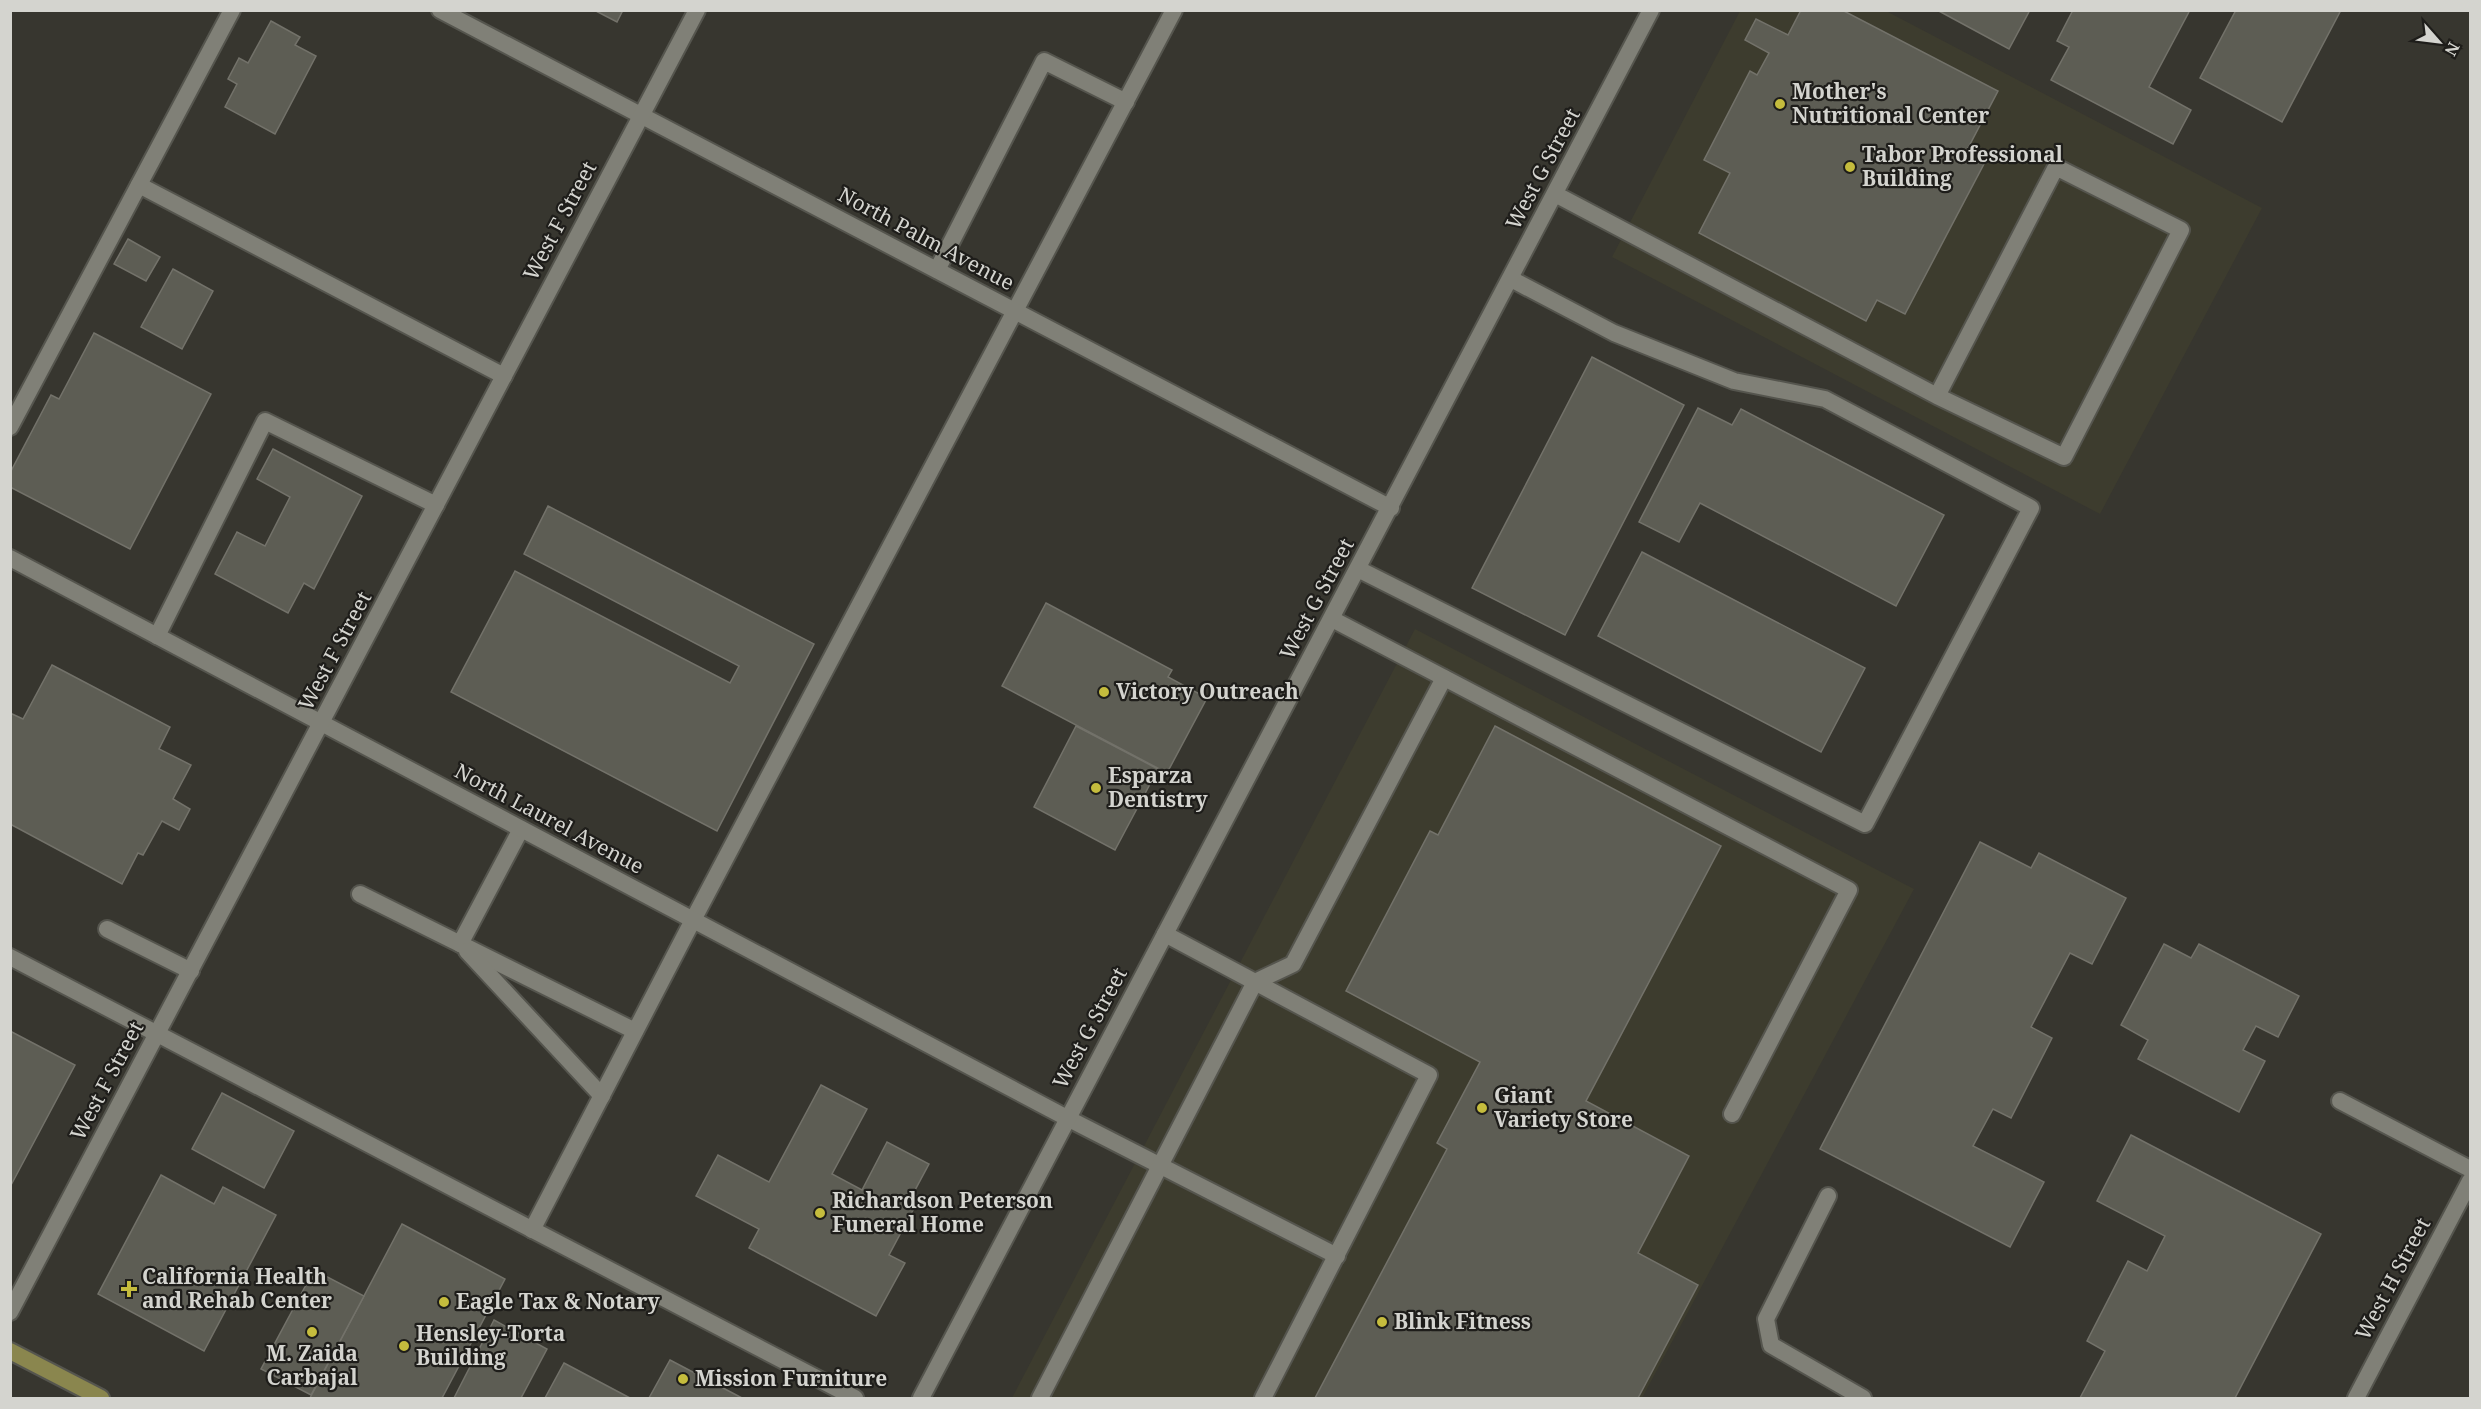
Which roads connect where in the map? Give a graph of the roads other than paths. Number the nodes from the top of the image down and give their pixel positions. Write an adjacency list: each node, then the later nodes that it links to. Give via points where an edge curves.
1 (232, 10): 8 (street)
2 (440, 10): 7 (street, North Palm Avenue)
3 (697, 10): 7 (street, West F Street)
4 (1174, 10): 6 (street)
5 (1651, 10): 9 (street, West G Street)
6 (1126, 102): 10 (street, via 1044,61); 12 (street)
7 (640, 115): 10 (street, North Palm Avenue); 13 (street, West F Street)
8 (139, 185): 13 (street); 15 (street)
9 (1555, 194): 11 (street, West G Street); 14 (street)
10 (937, 270): 12 (street, North Palm Avenue)
11 (1511, 279): 17 (street, West G Street); 19 (street, via 1614,333 1734,381 1825,399 2031,508 1865,824)
12 (1016, 312): 17 (street, North Palm Avenue); 26 (street)
13 (504, 376): 16 (street, West F Street)
14 (1937, 396): 14 (street, via 2056,167 2181,230 2064,457)
15 (10, 427)
16 (436, 505): 21 (street, via 265,421); 23 (street, West F Street)
17 (1391, 508): 19 (street, West G Street)
18 (10, 558): 21 (street, North Laurel Avenue)
19 (1358, 569): 20 (street, West G Street)
20 (1332, 619): 22 (street); 28 (street, West G Street)
21 (157, 636): 23 (street, North Laurel Avenue)
22 (1444, 678): 32 (street, via 1293,964); 37 (street, via 1849,890)
23 (322, 724): 24 (street, North Laurel Avenue); 31 (street, West F Street)
24 (521, 829): 26 (street, North Laurel Avenue); 29 (street)
25 (360, 894): 29 (street)
26 (693, 920): 33 (street); 38 (street, North Laurel Avenue)
27 (107, 929): 31 (street)
28 (1165, 934): 32 (street); 38 (street, West G Street)
29 (460, 944): 33 (street); 35 (street)
30 (10, 957): 34 (street)
31 (191, 971): 34 (street, West F Street)
32 (1255, 982): 39 (street); 45 (street, via 1429,1075)
33 (635, 1031): 35 (street)
34 (157, 1034): 44 (street); 46 (street, West F Street)
35 (602, 1096): 44 (street)
36 (2340, 1101): 40 (street)
37 (1732, 1114)
38 (1067, 1119): 39 (street, North Laurel Avenue); 50 (street, West G Street)
39 (1159, 1165): 45 (street, North Laurel Avenue); 51 (street)
40 (2470, 1169)
41 (2470, 1181): 43 (street, West H Street)
42 (1828, 1196): 53 (street, via 1766,1319 1771,1345)
43 (2465, 1203): 54 (street, West H Street)
44 (532, 1230): 49 (street)
45 (1337, 1256): 52 (street)
46 (10, 1312)
47 (10, 1350): 48 (main road)
48 (101, 1398)
49 (855, 1398)
50 (921, 1398)
51 (1040, 1398)
52 (1263, 1398)
53 (1863, 1398)
54 (2356, 1398)

